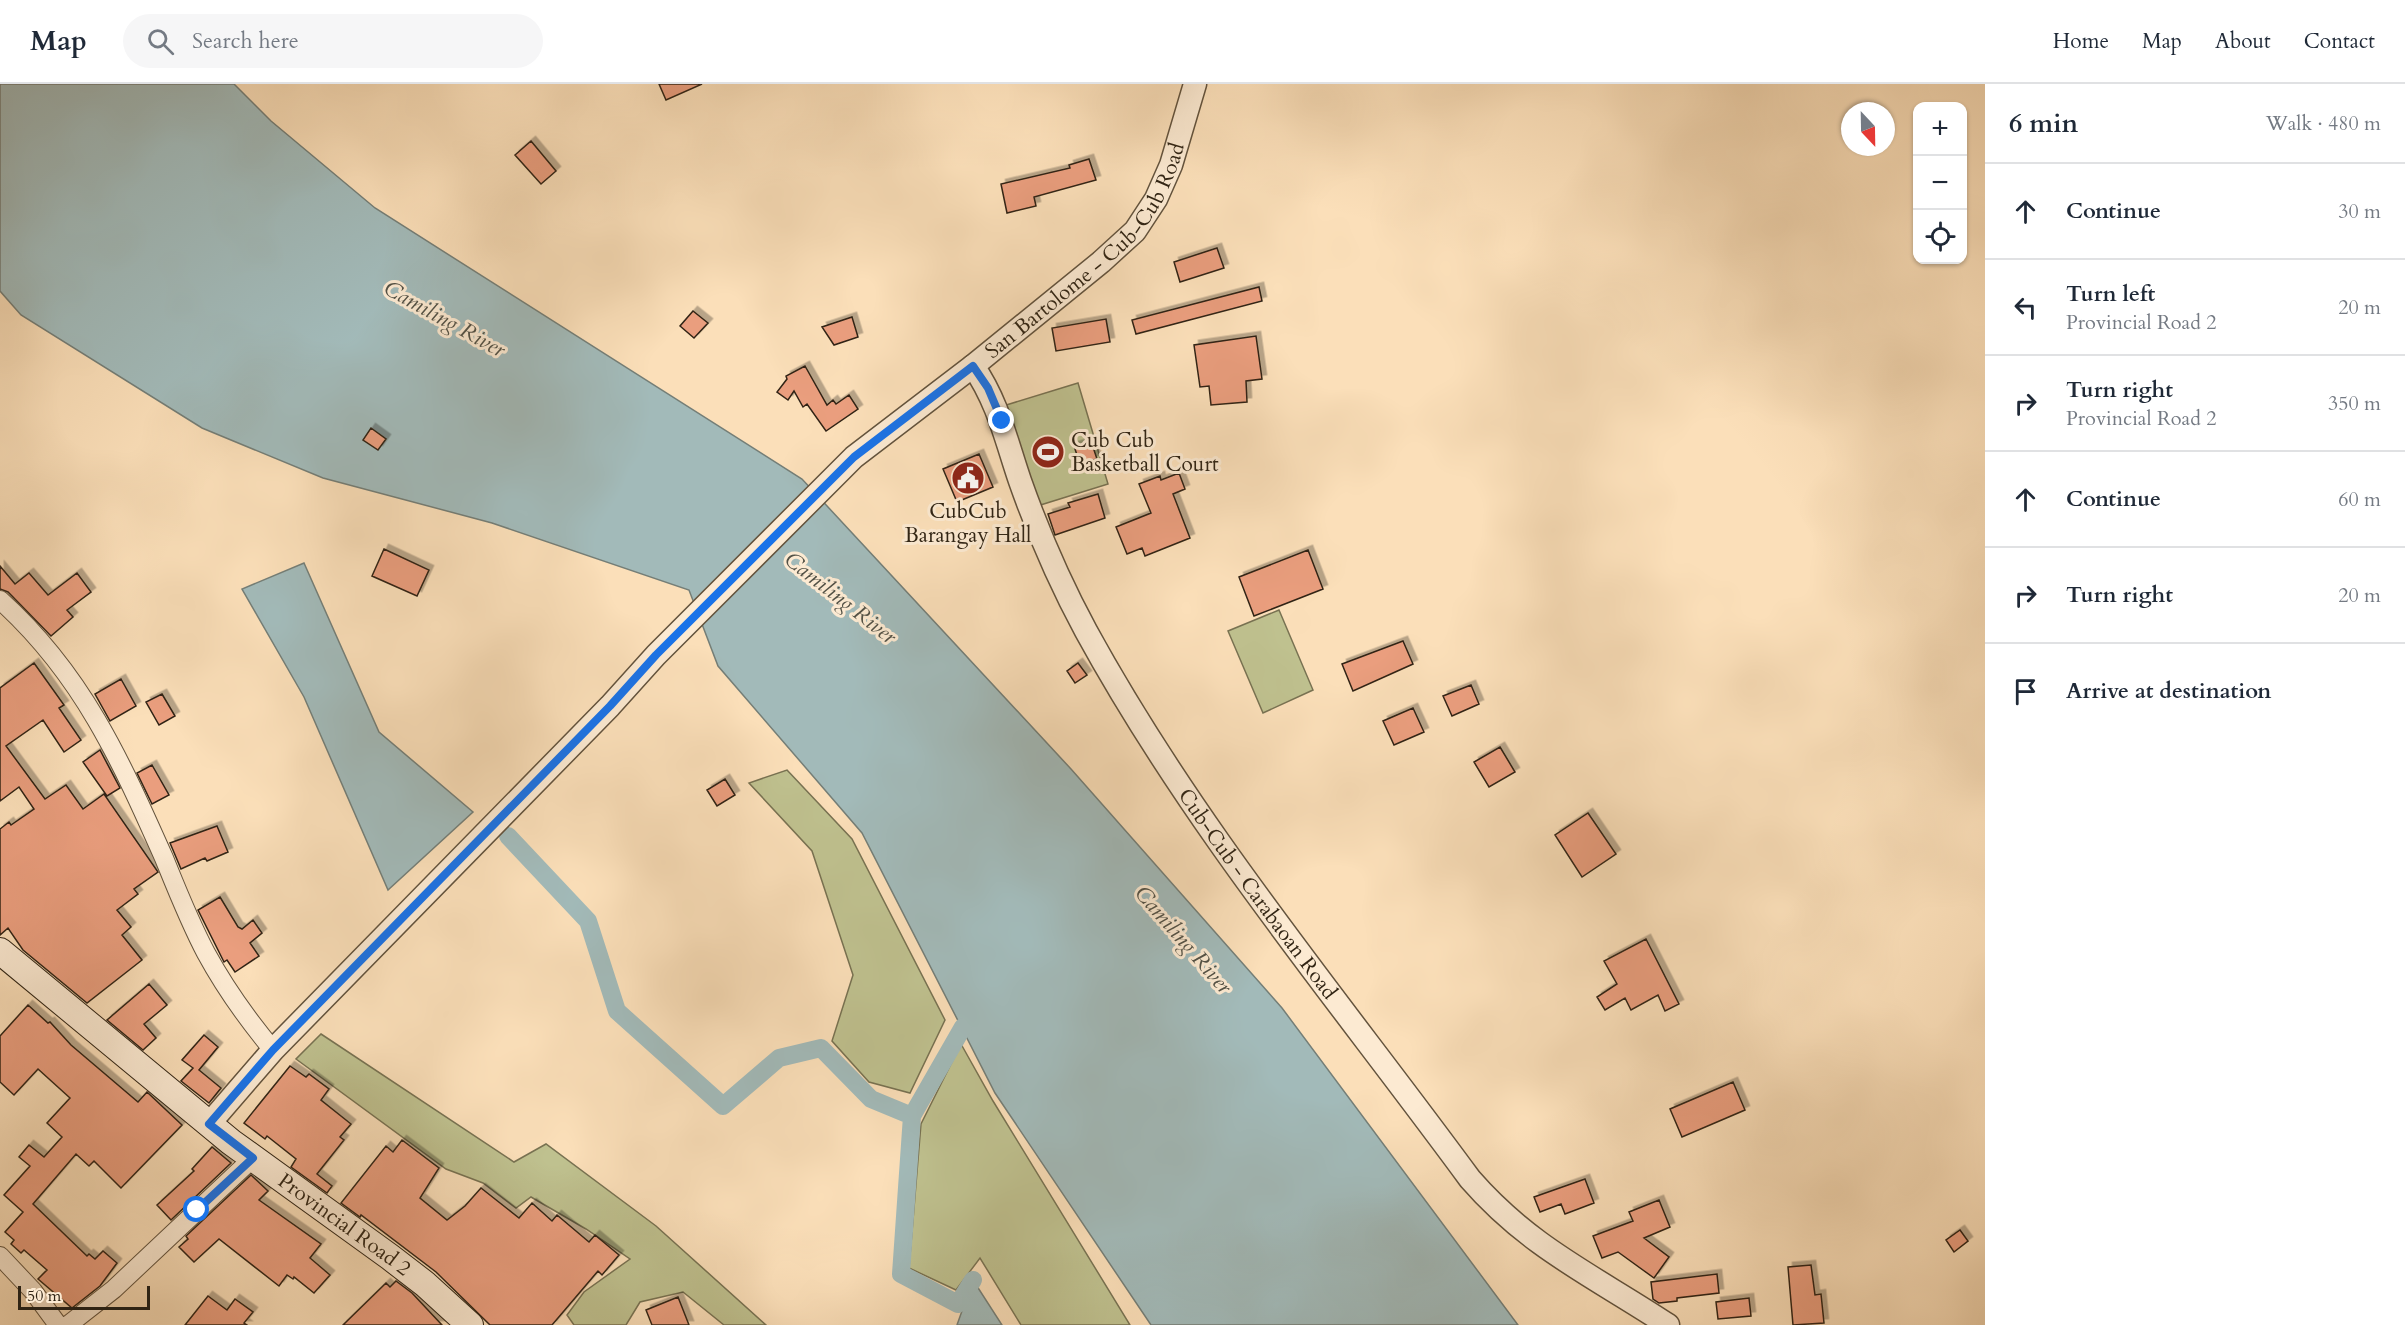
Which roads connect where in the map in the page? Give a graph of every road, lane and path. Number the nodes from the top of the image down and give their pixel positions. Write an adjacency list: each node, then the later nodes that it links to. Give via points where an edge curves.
1 (1195, 84): 2 (street, San Bartolome - Cub-Cub Road, via 1171,165 1156,199 1134,231)
2 (973, 366): 5 (street, San Bartolome - Cub-Cub Road, via 854,457); 12 (street, Cub-Cub - Carabaoan Road, via 995,403 1032,513 1086,631 1172,773 1264,906 1493,1205 1552,1253)
3 (0, 600): 5 (street, via 55,657 93,710 206,952 248,1020)
4 (0, 951): 6 (main road, Provincial Road 2)
5 (273, 1050): 6 (street)
6 (209, 1124): 7 (main road, Provincial Road 2)
7 (253, 1158): 10 (street, via 114,1289); 11 (main road, Provincial Road 2, via 390,1257)
8 (0, 1256): 9 (street)
9 (58, 1325)
10 (68, 1325)
11 (470, 1325)
12 (1668, 1325)

